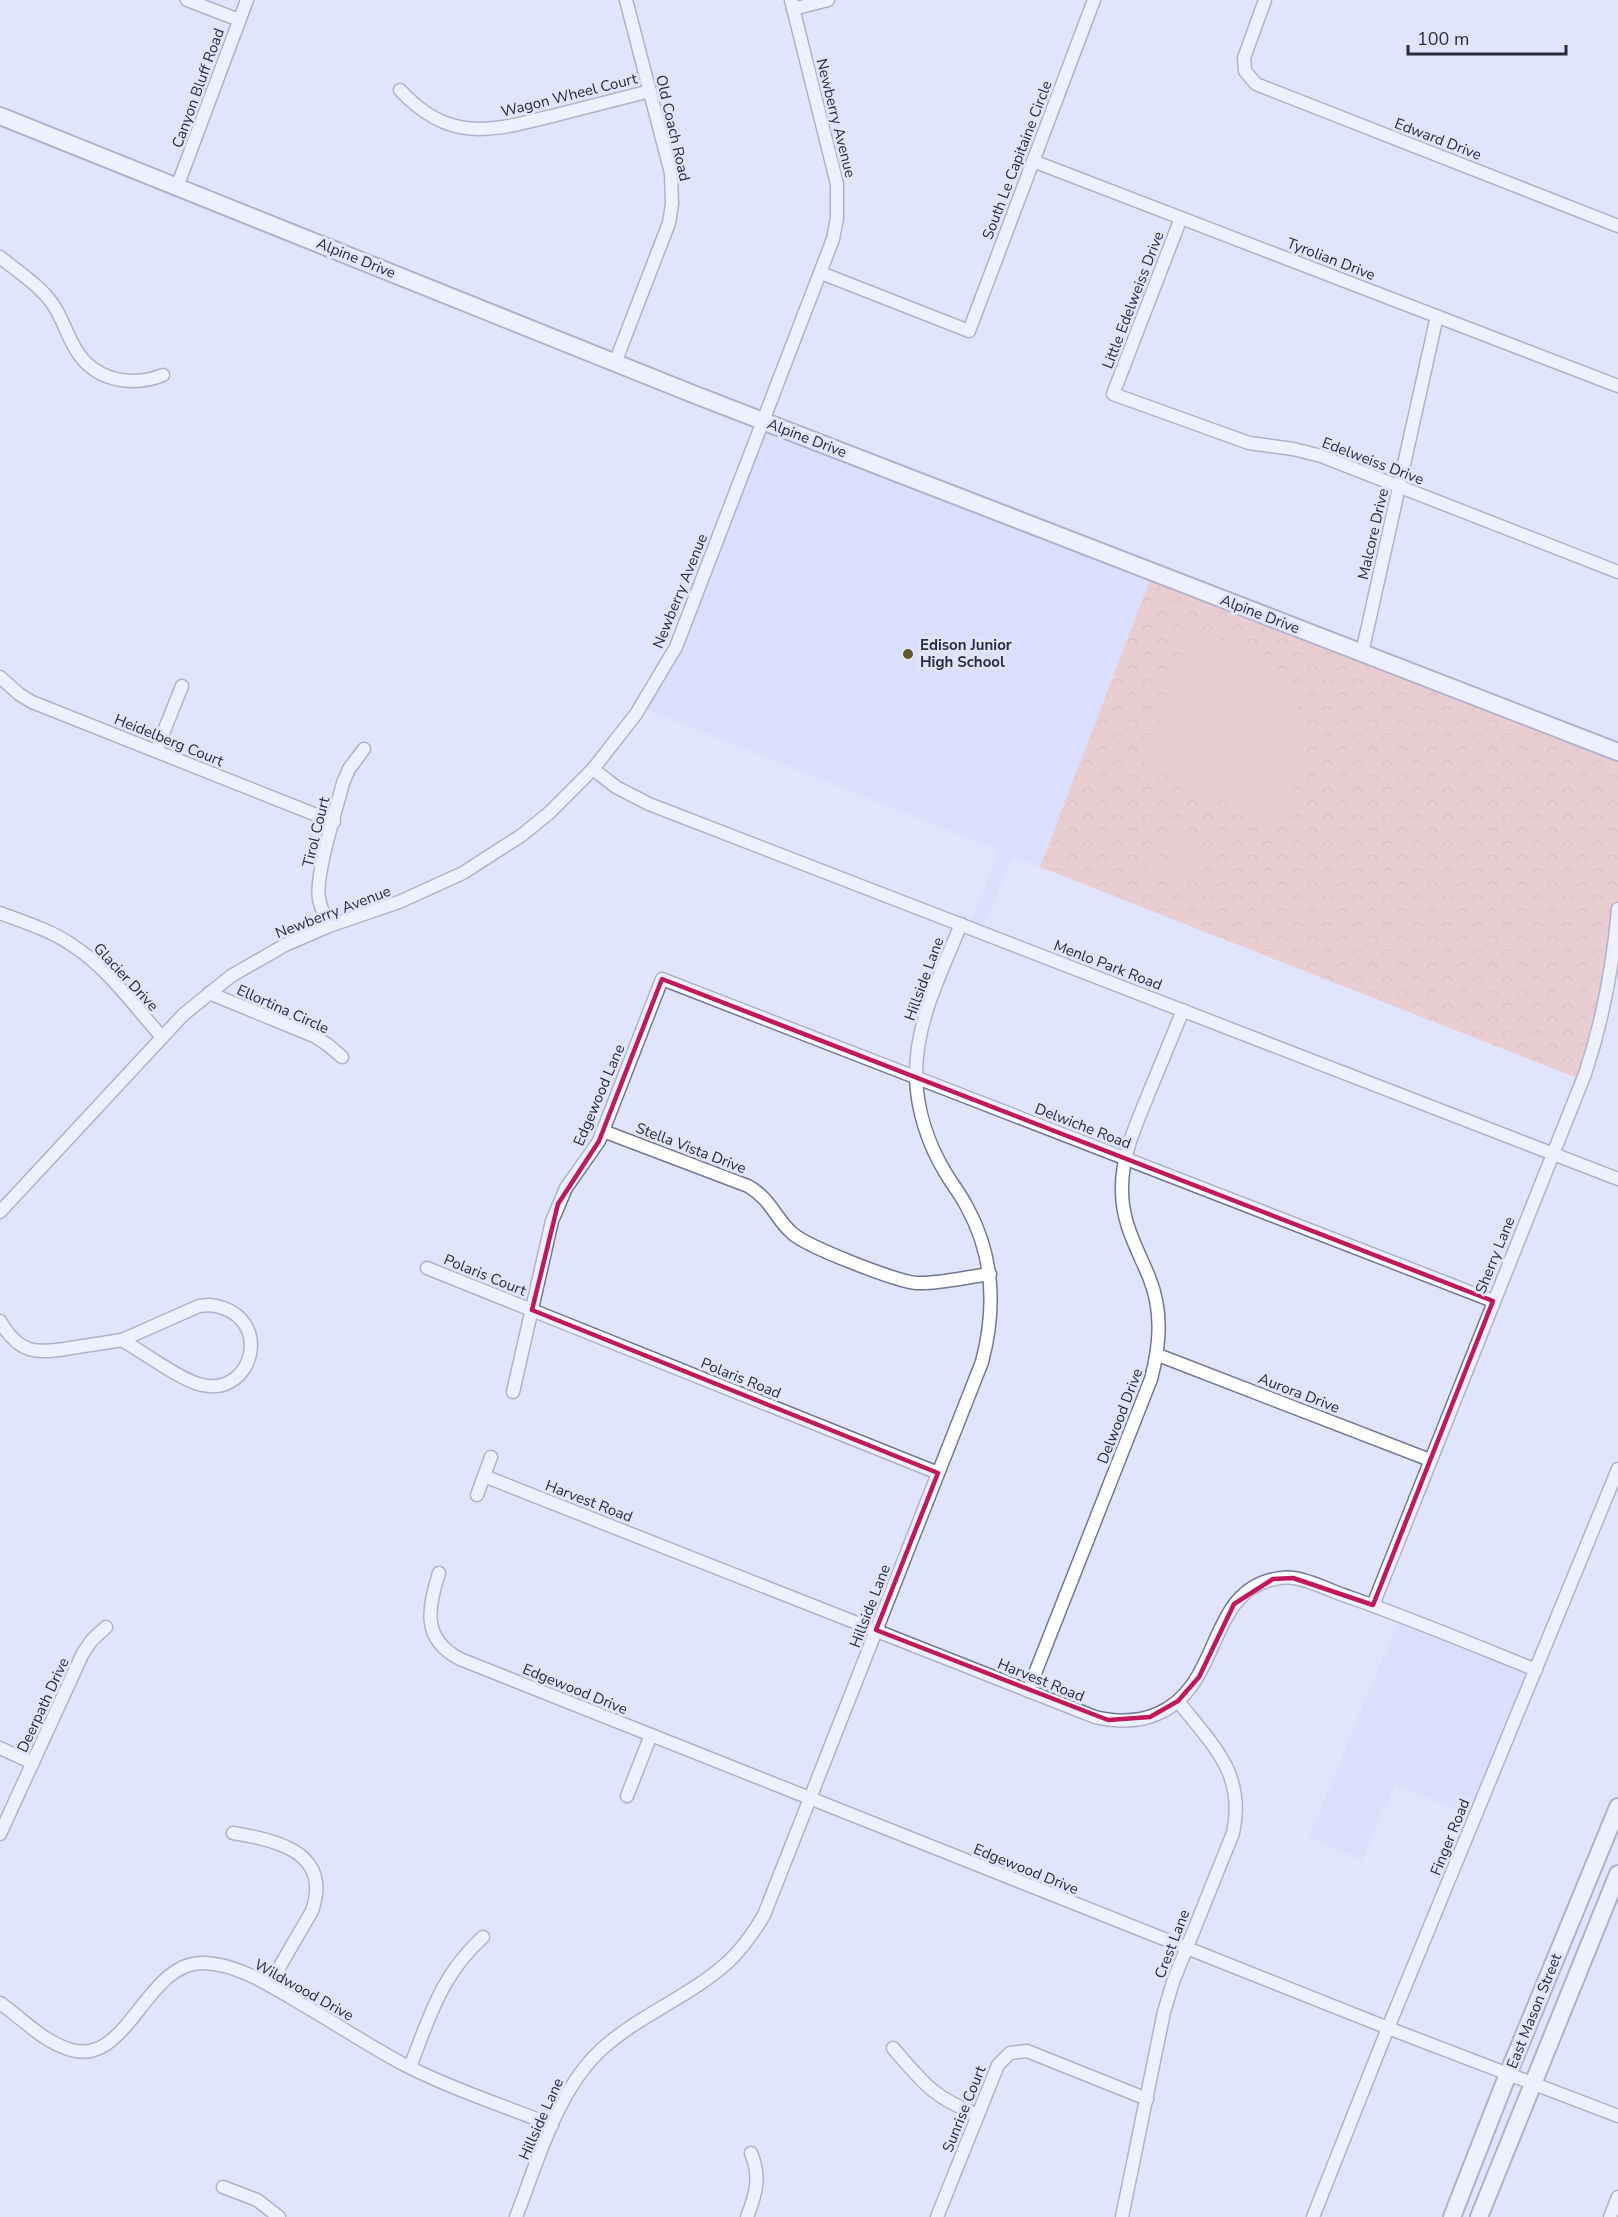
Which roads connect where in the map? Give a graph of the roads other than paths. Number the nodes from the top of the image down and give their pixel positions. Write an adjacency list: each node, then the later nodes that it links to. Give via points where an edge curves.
1 (187, 0): 8 (street)
2 (247, 0): 8 (street, Canyon Bluff Road)
3 (626, 0): 10 (street, Old Coach Road)
4 (828, 0): 7 (street)
5 (1094, 0): 12 (street, South Le Capitaine Circle)
6 (1265, 0): 15 (street, Edward Drive, via 1244,57 1249,78 1259,86)
7 (792, 4): 17 (street, Newberry Avenue, via 837,183 837,218)
8 (239, 20): 13 (street, Canyon Bluff Road)
9 (400, 90): 10 (street, Wagon Wheel Court, via 434,118 477,130 509,127)
10 (650, 91): 19 (street, Old Coach Road, via 671,173 672,204 669,223)
11 (0, 116): 13 (street, Alpine Drive)
12 (1033, 161): 14 (street, Tyrolian Drive); 17 (street, South Le Capitaine Circle, via 969,331)
13 (177, 187): 19 (street, Alpine Drive)
14 (1181, 218): 18 (street, Tyrolian Drive); 22 (street, Little Edelweiss Drive)
15 (1618, 225)
16 (0, 257): 20 (street, via 50,300 74,346 91,367 112,379 126,381 139,382)
17 (821, 273): 23 (street, Newberry Avenue)
18 (1437, 316): 21 (street, Tyrolian Drive); 24 (street, Malcore Drive)
19 (615, 363): 23 (street, Alpine Drive)
20 (163, 375)
21 (1618, 386)
22 (1113, 394): 24 (street, Edelweiss Drive, via 1249,444 1308,452)
23 (763, 421): 26 (street, Alpine Drive); 32 (street, Newberry Avenue, via 676,648 636,714)
24 (1399, 486): 25 (street, Edelweiss Drive); 26 (street, Malcore Drive)
25 (1618, 572)
26 (1362, 653): 31 (street, Alpine Drive)
27 (0, 677): 30 (street, Heidelberg Court, via 32,702)
28 (182, 686): 30 (street)
29 (364, 749): 33 (street, Tirol Court, via 346,776)
30 (156, 751): 33 (street, Heidelberg Court)
31 (1618, 752)
32 (593, 770): 36 (street, Menlo Park Road, via 649,804); 37 (street, Newberry Avenue, via 522,835 463,873 399,902)
33 (333, 822): 37 (street, Tirol Court, via 318,890)
34 (1618, 909): 45 (street, Sherry Lane, via 1603,1014 1585,1074)
35 (0, 913): 41 (street, Glacier Drive, via 53,934 88,956)
36 (961, 924): 40 (street, Menlo Park Road); 43 (street, Hillside Lane, via 927,1007)
37 (329, 926): 39 (street, Newberry Avenue, via 260,958)
38 (662, 979): 43 (street, Delwiche Road); 44 (street, Edgewood Lane)
39 (209, 993): 41 (street, Newberry Avenue); 42 (street, Ellortina Circle, via 314,1035)
40 (1183, 1010): 45 (street, Menlo Park Road); 46 (street, Delwood Drive)
41 (162, 1037): 48 (street, Newberry Avenue)
42 (342, 1057)
43 (916, 1077): 46 (street, Delwiche Road); 50 (street, Hillside Lane, via 927,1137 977,1227)
44 (603, 1131): 50 (street, Stella Vista Drive, via 748,1186 767,1200 800,1239 902,1280 925,1283); 52 (street, Edgewood Lane, via 558,1204)
45 (1552, 1153): 47 (street, Menlo Park Road); 51 (street, Sherry Lane)
46 (1125, 1158): 51 (street, Delwiche Road); 55 (street, Delwood Drive, via 1123,1208 1133,1245 1155,1294 1160,1331)
47 (1618, 1179)
48 (0, 1212)
49 (427, 1268): 52 (street, Polaris Court)
50 (990, 1274): 60 (street, Hillside Lane, via 991,1308 982,1362)
51 (1493, 1301): 58 (street, Sherry Lane)
52 (532, 1310): 56 (street, Edgewood Lane); 60 (street, Polaris Road)
53 (0, 1321): 54 (street, via 14,1341 33,1351 50,1352)
54 (122, 1340): 54 (street, via 205,1386 232,1381 248,1363 251,1347 249,1331 239,1316 222,1306 210,1305)
55 (1158, 1355): 58 (street, Aurora Drive); 68 (street, Delwood Drive)
56 (513, 1392)
57 (491, 1458): 61 (street)
58 (1430, 1460): 64 (street, Sherry Lane)
59 (1618, 1469): 67 (street, Finger Road)
60 (938, 1473): 66 (street, Hillside Lane)
61 (484, 1476): 62 (street); 66 (street, Harvest Road)
62 (477, 1495)
63 (439, 1573): 70 (street, Edgewood Drive, via 429,1613 434,1633 446,1650)
64 (1373, 1605): 67 (street, Harvest Road); 69 (street, Harvest Road, via 1293,1578 1273,1579 1252,1588 1225,1617 1199,1677)
65 (106, 1627): 72 (street, Deerpath Drive, via 83,1653)
66 (876, 1630): 68 (street, Harvest Road); 74 (street, Hillside Lane)
67 (1536, 1670): 83 (street, Finger Road)
68 (1029, 1691): 69 (street, Harvest Road, via 1095,1717 1122,1721 1150,1717)
69 (1179, 1701): 80 (street, Crest Lane, via 1223,1760 1232,1777 1237,1804 1233,1833)
70 (651, 1735): 73 (street); 74 (street, Edgewood Drive)
71 (0, 1748): 72 (street)
72 (33, 1764): 77 (street, Deerpath Drive)
73 (627, 1796)
74 (810, 1799): 80 (street, Edgewood Drive); 91 (street, Hillside Lane, via 764,1915 743,1946 713,1974 603,2048 576,2079)
75 (1618, 1807): 86 (street, East Mason Street)
76 (233, 1833): 81 (street, via 267,1838 292,1849 307,1863 316,1882 312,1911)
77 (0, 1834)
78 (1618, 1874): 87 (street, East Mason Street)
79 (483, 1937): 85 (street, via 469,1950 438,1995)
80 (1186, 1948): 83 (street, Edgewood Drive); 88 (street, Crest Lane, via 1164,2012)
81 (269, 1985): 82 (street, Wildwood Drive, via 224,1965 201,1962 181,1967 162,1982 112,2040 80,2051 54,2043); 85 (street, Wildwood Drive)
82 (0, 2003)
83 (1388, 2028): 86 (street, Edgewood Drive); 100 (street, Finger Road)
84 (893, 2048): 89 (street, via 932,2092)
85 (410, 2067): 91 (street, Wildwood Drive)
86 (1508, 2074): 87 (street, Edgewood Drive); 101 (street, East Mason Street)
87 (1532, 2083): 90 (street, Edgewood Drive); 102 (street, East Mason Street)
88 (1147, 2099): 89 (street, Sunrise Court, via 1019,2050 1002,2059); 99 (street, Crest Lane)
89 (978, 2115): 98 (street, Sunrise Court)
90 (1618, 2116)
91 (552, 2125): 96 (street, Hillside Lane)
92 (751, 2153): 97 (street, via 758,2186)
93 (224, 2187): 95 (street, via 257,2200)
94 (1618, 2197): 103 (street)
95 (279, 2217)
96 (516, 2217)
97 (747, 2217)
98 (937, 2217)
99 (1122, 2217)
100 (1313, 2217)
101 (1452, 2217)
102 (1479, 2217)
103 (1610, 2217)

